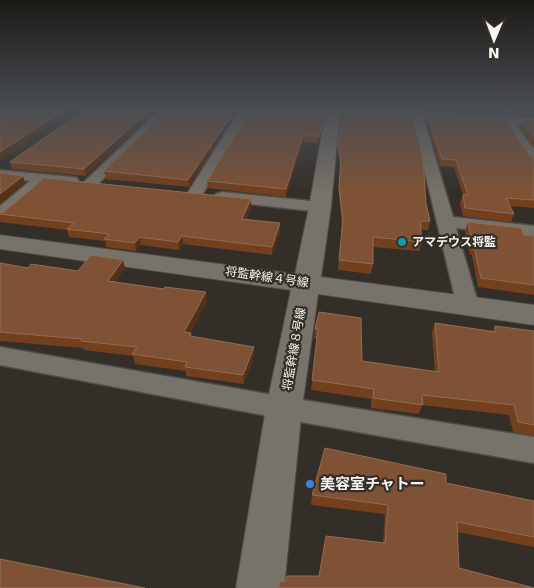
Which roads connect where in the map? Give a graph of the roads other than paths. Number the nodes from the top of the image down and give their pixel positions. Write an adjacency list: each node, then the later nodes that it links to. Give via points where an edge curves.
1 (138, 137): 9 (street)
2 (229, 137): 12 (street)
3 (332, 137): 13 (street, 将監幹線８号線)
4 (423, 137): 15 (street)
5 (519, 137): 6 (street)
6 (534, 159)
7 (3, 169): 8 (street)
8 (42, 179): 9 (street); 14 (street)
9 (91, 183): 10 (street)
10 (110, 185)
11 (176, 192): 12 (street)
12 (195, 194): 13 (street)
13 (320, 207): 18 (street, 将監幹線８号線)
14 (0, 215)
15 (447, 222): 16 (street); 19 (street)
16 (534, 231)
17 (0, 242): 18 (street, 将監幹線４号線)
18 (305, 282): 19 (street, 将監幹線４号線); 22 (street, 将監幹線８号線)
19 (468, 306): 20 (street, 将監幹線４号線)
20 (534, 315)
21 (0, 356): 22 (street)
22 (284, 408): 23 (street); 24 (street, 将監幹線８号線)
23 (534, 450)
24 (260, 588)

